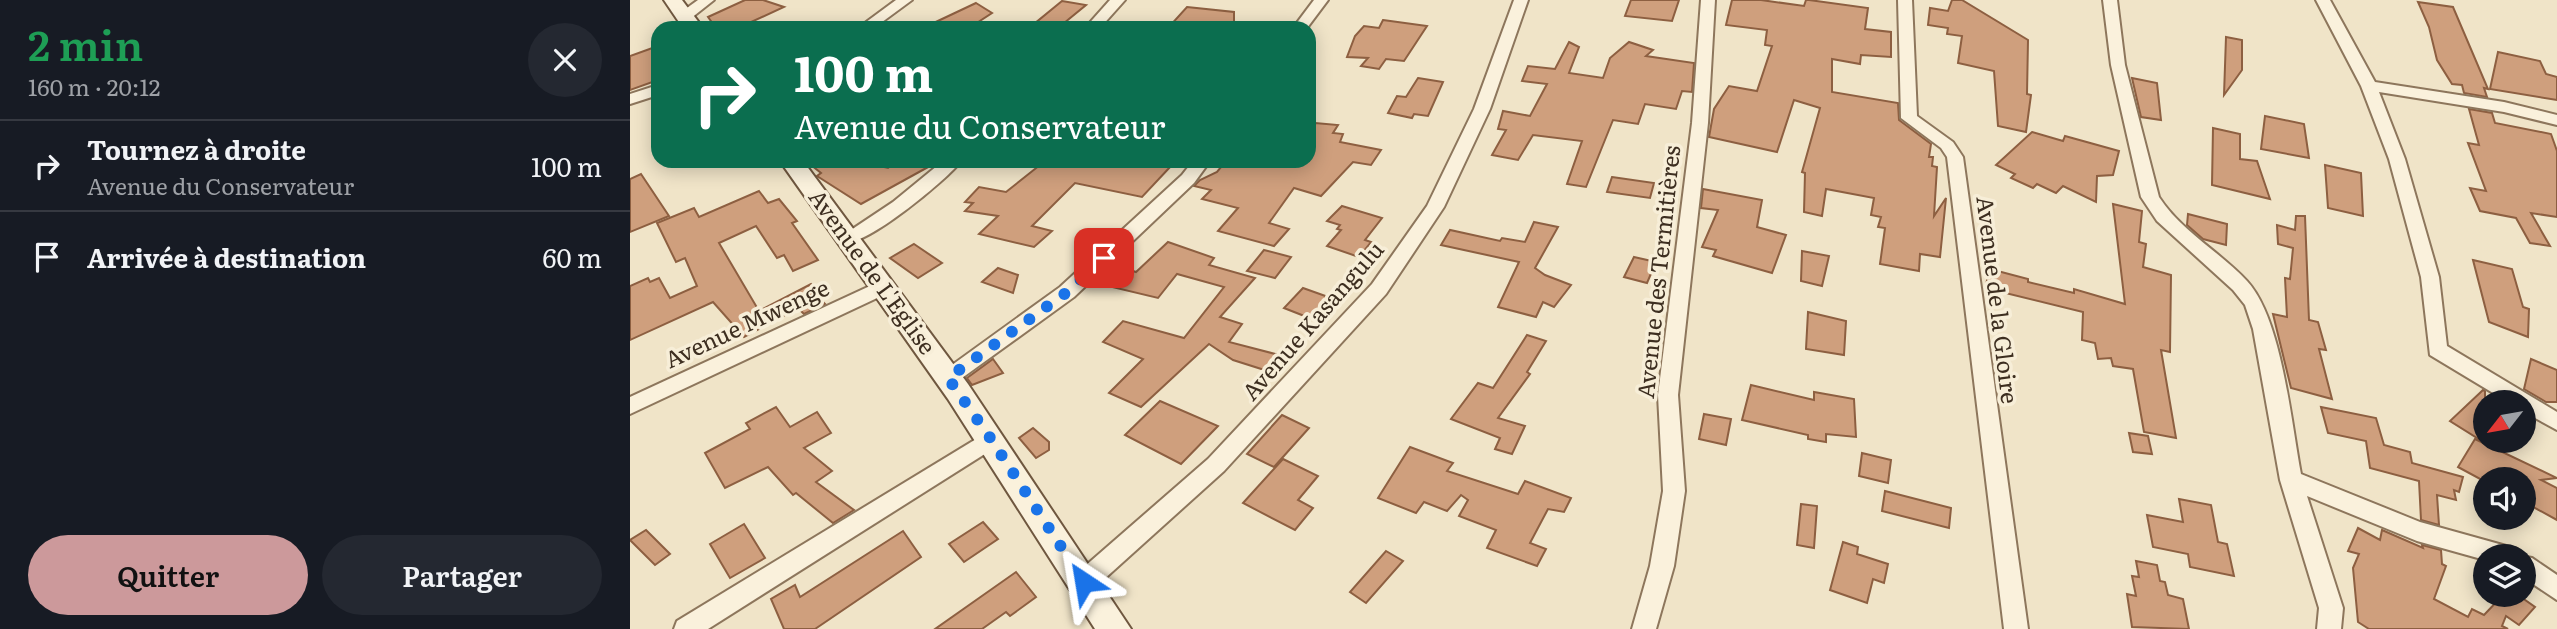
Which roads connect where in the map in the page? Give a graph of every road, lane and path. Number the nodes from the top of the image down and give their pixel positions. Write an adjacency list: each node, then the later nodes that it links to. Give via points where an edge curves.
1 (673, 0): 11 (street)
2 (707, 0): 12 (street)
3 (905, 0): 13 (street)
4 (1118, 0): 14 (street)
5 (1321, 0): 15 (street)
6 (1521, 0): 32 (street, Avenue Kasangulu, via 1482,109 1435,206 1379,289 1216,465)
7 (1708, 0): 36 (street, Avenue des Termitières, via 1700,123 1668,395 1674,491 1662,566)
8 (1905, 0): 37 (street, Avenue de la Gloire, via 1909,118 1947,145 1955,157)
9 (2110, 0): 29 (street, via 2118,65 2151,197 2163,217 2254,303)
10 (2323, 0): 16 (street)
11 (688, 21)
12 (690, 21)
13 (875, 21)
14 (1098, 21)
15 (1305, 21)
16 (2369, 86): 19 (street); 27 (street, via 2420,235 2430,277 2437,350)
17 (651, 92): 18 (street)
18 (630, 99)
19 (2557, 120)
20 (796, 168): 23 (street, Avenue de L'Eglise)
21 (945, 168): 23 (street)
22 (1196, 168): 25 (street, via 1067,292)
23 (851, 238): 24 (street, Avenue de L'Eglise)
24 (885, 286): 25 (street, Avenue de L'Eglise); 26 (street, Avenue Mwenge)
25 (948, 378): 28 (street, Avenue de L'Eglise)
26 (630, 406)
27 (2557, 422)
28 (991, 439): 32 (street, Avenue de L'Eglise); 34 (street)
29 (2291, 480): 30 (street, via 2417,531); 38 (street, via 2331,608)
30 (2473, 546)
31 (2536, 574): 33 (street)
32 (1084, 582): 35 (street, Avenue de L'Eglise)
33 (2557, 589)
34 (686, 629)
35 (1114, 629)
36 (1644, 629)
37 (2016, 629)
38 (2329, 629)

